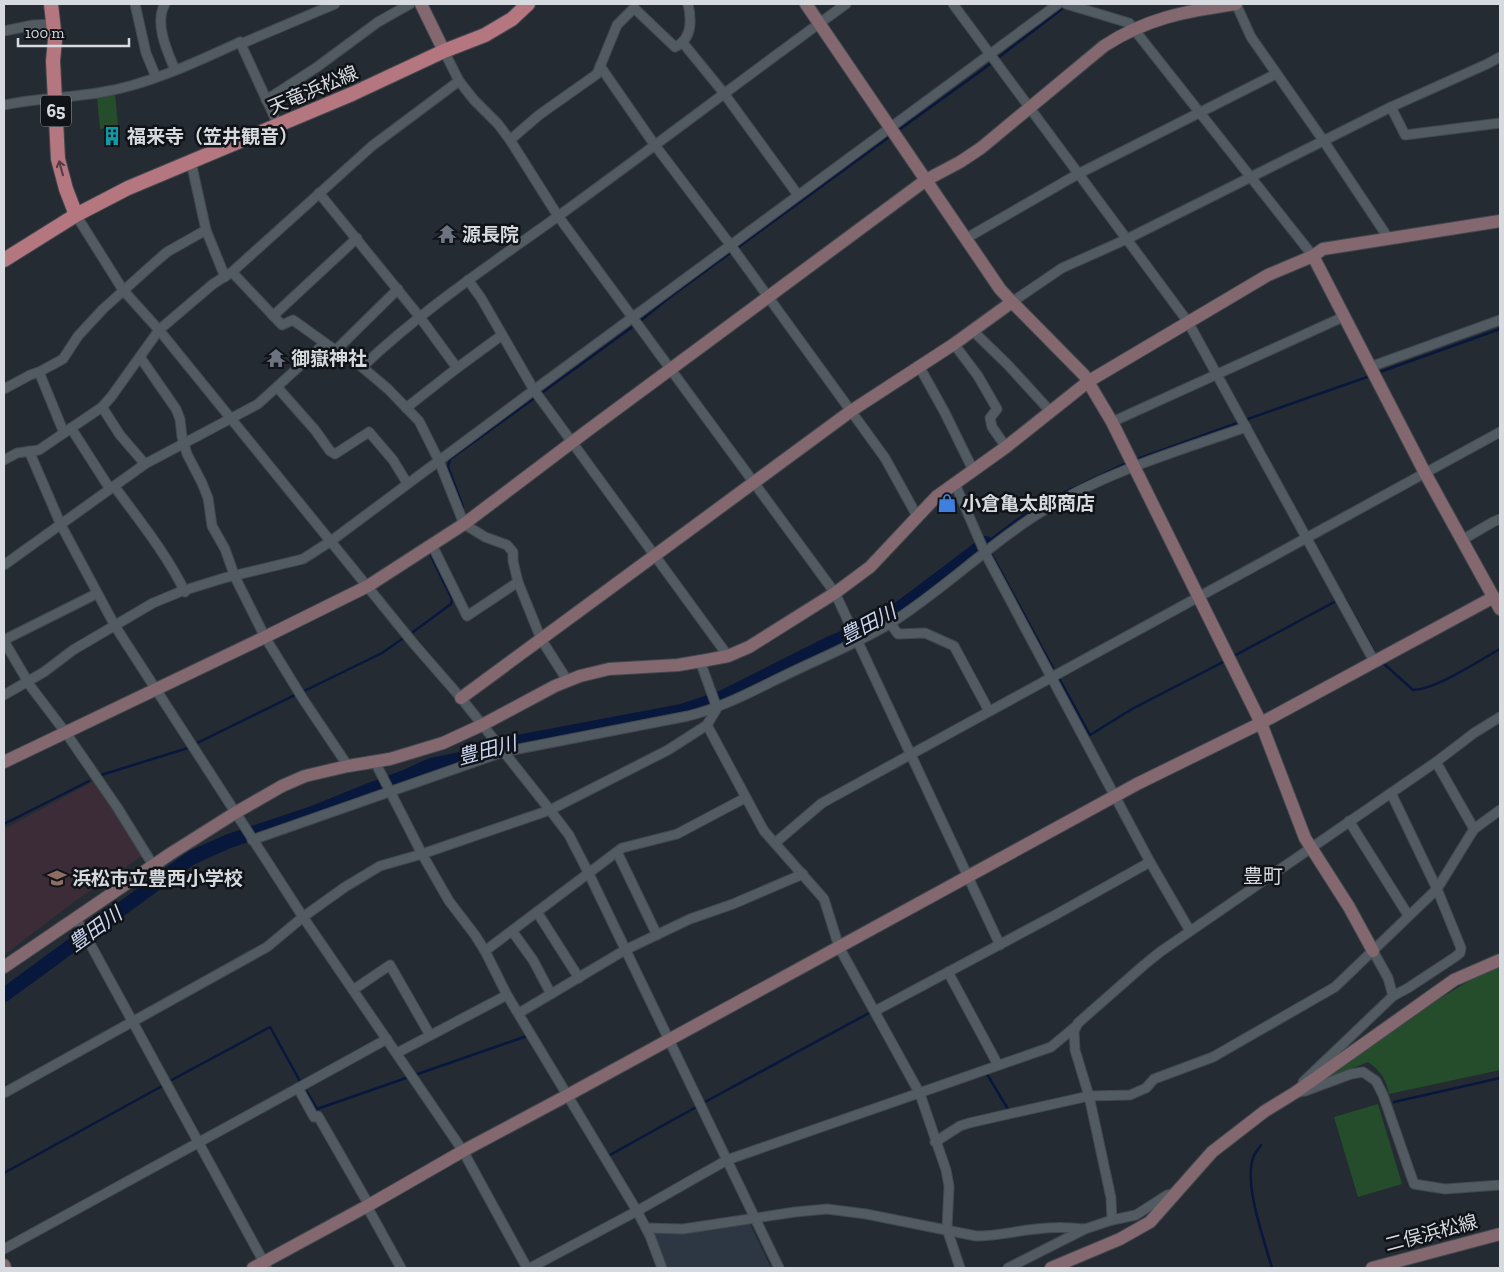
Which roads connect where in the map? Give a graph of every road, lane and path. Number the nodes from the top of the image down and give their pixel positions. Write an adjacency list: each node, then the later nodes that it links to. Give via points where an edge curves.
1 (52, 4): 16 (main road, 65)
2 (135, 4): 27 (street, via 146,53)
3 (165, 4): 25 (street, via 160,17 166,49)
4 (335, 4): 19 (street)
5 (410, 4): 31 (street, via 371,26)
6 (421, 4): 21 (street)
7 (528, 4): 21 (main road, 天竜浜松線, via 512,19 485,35)
8 (688, 4): 20 (street, via 691,27)
9 (806, 4): 15 (street)
10 (846, 4): 15 (street)
11 (952, 4): 23 (street)
12 (1059, 4): 17 (street, via 1129,23); 23 (street)
13 (1236, 4): 17 (street, via 1177,13); 26 (street, via 1251,37)
14 (634, 6): 20 (street, via 675,47); 24 (street, via 617,26)
15 (819, 23): 29 (street); 38 (street)
16 (53, 24): 18 (street); 30 (main road, 65)
17 (1134, 29): 33 (street, via 1104,46); 35 (street)
18 (4, 31)
19 (240, 42): 25 (street); 31 (street)
20 (683, 43): 29 (street)
21 (444, 51): 28 (street); 37 (main road, 天竜浜松線)
22 (1500, 57): 34 (street)
23 (993, 58): 33 (street); 38 (street)
24 (600, 66): 39 (street, via 597,74); 41 (street)
25 (175, 70): 27 (street)
26 (1276, 74): 35 (street); 40 (street)
27 (156, 77): 30 (street, via 103,92)
28 (459, 81): 39 (street); 46 (street, via 372,146)
29 (723, 92): 41 (street); 47 (street)
30 (56, 97): 32 (street); 48 (main road, 65, one-way to 30, via 58,159)
31 (266, 100): 37 (street)
32 (4, 105)
33 (1030, 107): 43 (street); 45 (street, via 981,148)
34 (1391, 107): 36 (street, via 1404,135); 40 (street)
35 (1199, 112): 43 (street); 44 (street)
36 (1500, 123)
37 (278, 125): 42 (main road, 天竜浜松線)
38 (891, 127): 45 (street); 47 (street)
39 (510, 140): 49 (street)
40 (1323, 140): 44 (street); 55 (street)
41 (654, 144): 49 (street); 56 (street)
42 (191, 162): 48 (main road, 天竜浜松線, via 128,188); 51 (street)
43 (1078, 174): 53 (street); 54 (street)
44 (1250, 177): 54 (street); 57 (street)
45 (926, 180): 53 (street); 63 (street)
46 (319, 193): 52 (street); 59 (street)
47 (798, 195): 56 (street)
48 (76, 215): 58 (main road, 天竜浜松線); 62 (street)
49 (558, 216): 60 (street); 68 (street)
50 (1500, 221): 55 (street)
51 (206, 230): 59 (street); 62 (street, via 167,252)
52 (357, 238): 61 (street); 65 (street)
53 (965, 239): 64 (street)
54 (1127, 239): 64 (street, via 1062,268); 70 (street)
55 (1388, 239): 57 (street, via 1323,250)
56 (731, 246): 63 (street); 68 (street)
57 (1313, 256): 67 (street); 70 (street, via 1268,275)
58 (4, 260)
59 (228, 275): 65 (street); 71 (street)
60 (468, 280): 66 (street); 73 (street)
61 (398, 289): 66 (street); 76 (street)
62 (123, 290): 71 (street); 82 (street, via 78,336 63,359)
63 (769, 297): 81 (street); 91 (street)
64 (1012, 302): 72 (street); 85 (street)
65 (273, 316): 74 (street, via 282,325 293,320)
66 (419, 316): 79 (street); 80 (street)
67 (1344, 317): 83 (street); 84 (street)
68 (633, 319): 81 (street); 88 (street)
69 (1500, 320): 83 (street)
70 (1188, 322): 84 (street); 85 (street)
71 (159, 330): 77 (street); 93 (street)
72 (973, 331): 75 (street); 92 (street)
73 (502, 335): 80 (street); 88 (street)
74 (325, 343): 76 (street); 86 (street)
75 (954, 344): 78 (street); 100 (street, via 997,409 990,418 992,427)
76 (336, 350): 79 (street)
77 (140, 357): 89 (street); 99 (street, via 176,409)
78 (920, 366): 91 (street); 106 (street)
79 (362, 367): 90 (street)
80 (457, 368): 90 (street)
81 (671, 370): 98 (street); 108 (street)
82 (39, 372): 87 (street); 96 (street)
83 (1372, 372): 107 (street)
84 (1217, 374): 94 (street); 95 (street)
85 (1089, 381): 92 (street); 94 (street)
86 (277, 387): 93 (street, via 258,404); 109 (street, via 330,451 335,454 370,432)
87 (4, 389)
88 (537, 394): 98 (street); 103 (street)
89 (102, 407): 96 (street); 105 (street)
90 (406, 408): 103 (street, via 419,420)
91 (851, 411): 108 (street); 112 (street, via 885,458)
92 (1050, 411): 100 (street)
93 (230, 418): 99 (street); 118 (street)
94 (1112, 422): 104 (street)
95 (1245, 426): 104 (street); 116 (street)
96 (67, 431): 101 (street, via 39,450); 111 (street)
97 (1500, 432): 107 (street)
98 (572, 442): 114 (street); 121 (street)
99 (183, 444): 105 (street); 123 (street, via 208,498 212,526)
100 (1006, 447): 106 (street)
101 (29, 451): 102 (street, via 17,452); 115 (street)
102 (4, 460)
103 (439, 461): 109 (street); 114 (street)
104 (1132, 463): 120 (street, via 1048,507); 129 (street)
105 (144, 464): 111 (street)
106 (973, 470): 110 (street)
107 (1425, 473): 116 (street); 117 (street)
108 (754, 482): 121 (street); 127 (street)
109 (407, 483): 118 (street)
110 (954, 484): 112 (street); 120 (street)
111 (112, 488): 115 (street); 126 (street, via 140,521 175,571)
112 (917, 516): 127 (street, via 875,562)
113 (1500, 519): 117 (street)
114 (464, 524): 119 (street); 124 (street, via 507,545 513,552)
115 (61, 525): 122 (street); 128 (street)
116 (1306, 538): 129 (street); 139 (street)
117 (1462, 540): 130 (street)
118 (331, 541): 123 (street, via 303,559); 125 (street)
119 (432, 546): 124 (street, via 467,616); 125 (street)
120 (984, 552): 131 (street); 140 (street)
121 (656, 555): 134 (street); 137 (street)
122 (4, 565)
123 (235, 577): 126 (street); 133 (street)
124 (518, 582): 134 (street)
125 (368, 586): 133 (street); 145 (street)
126 (185, 592): 132 (street, via 152,603)
127 (835, 593): 135 (street); 137 (street, via 764,638)
128 (96, 594): 132 (street); 136 (street)
129 (1199, 597): 140 (street); 149 (street)
130 (1498, 600): 139 (street)
131 (890, 623): 135 (street); 147 (street, via 898,634 925,633 954,646)
132 (115, 626): 142 (street); 143 (street)
133 (265, 637): 143 (street); 158 (street)
134 (541, 639): 141 (street); 145 (street)
135 (857, 639): 146 (street); 154 (street)
136 (4, 641): 142 (street)
137 (728, 656): 138 (street)
138 (700, 661): 141 (street, via 609,669); 146 (street)
139 (1374, 661): 149 (street)
140 (1051, 677): 147 (street); 161 (street)
141 (567, 680): 150 (street)
142 (28, 681): 144 (street); 152 (street)
143 (156, 689): 152 (street); 165 (street)
144 (4, 695)
145 (461, 698): 150 (street)
146 (716, 708): 151 (street); 153 (street)
147 (989, 711): 154 (street)
148 (1500, 717): 157 (street)
149 (1261, 723): 161 (street); 170 (street, via 1297,819)
150 (482, 725): 153 (street); 156 (street, via 443,743)
151 (707, 725): 162 (street); 163 (street, via 668,750)
152 (66, 733): 155 (street); 174 (street)
153 (503, 752): 159 (street); 163 (street)
154 (910, 754): 169 (street, via 822,803); 177 (street)
155 (4, 762)
156 (375, 762): 158 (street); 159 (street)
157 (1436, 762): 160 (street); 167 (street)
158 (348, 766): 165 (street, via 304,776)
159 (390, 791): 168 (street); 172 (street)
160 (1391, 793): 166 (street); 178 (street)
161 (1116, 796): 173 (street); 177 (street)
162 (745, 798): 169 (street); 171 (street, via 677,834)
163 (550, 810): 172 (street); 175 (street, via 569,835)
164 (1500, 810): 167 (street)
165 (235, 813): 168 (street); 174 (street)
166 (1349, 821): 170 (street); 180 (street)
167 (1474, 829): 178 (street)
168 (252, 840): 181 (street)
169 (775, 843): 176 (street)
170 (1311, 847): 184 (street); 190 (street)
171 (616, 852): 175 (street); 185 (street)
172 (422, 854): 181 (street, via 380,866); 189 (street, via 449,901)
173 (1150, 862): 184 (street); 186 (street)
174 (153, 865): 182 (street)
175 (589, 874): 179 (street); 188 (street)
176 (803, 874): 185 (street); 187 (street, via 824,899)
177 (966, 877): 186 (street); 187 (street)
178 (1437, 892): 180 (street); 198 (street, via 1458,938 1460,954)
179 (537, 912): 183 (street); 194 (street)
180 (1408, 915): 190 (street)
181 (303, 917): 195 (street); 201 (street, via 267,947)
182 (79, 924): 192 (street); 201 (street)
183 (512, 931): 189 (street); 196 (street, via 533,960)
184 (1190, 931): 202 (street, via 1144,964)
185 (657, 935): 188 (street)
186 (1000, 945): 193 (street)
187 (839, 947): 199 (street); 205 (street)
188 (625, 950): 194 (street); 205 (street)
189 (485, 951): 197 (street)
190 (1372, 951): 198 (street, via 1388,978); 213 (street, via 1335,986 1212,1057 1154,1079 1146,1088 1130,1095)
191 (1500, 960): 210 (street, via 1454,980)
192 (4, 967)
193 (948, 972): 199 (street); 207 (street)
194 (579, 978): 196 (street)
195 (353, 990): 203 (street, via 390,964); 204 (street)
196 (551, 994): 200 (street)
197 (507, 995): 200 (street); 203 (street)
198 (1393, 996): 210 (street, via 1306,1078)
199 (875, 1011): 211 (street)
200 (519, 1013): 212 (street)
201 (133, 1022): 209 (street); 214 (street)
202 (1078, 1023): 207 (street, via 1051,1047); 213 (street, via 1074,1031 1075,1050)
203 (430, 1035): 206 (street)
204 (387, 1039): 206 (street); 208 (street)
205 (669, 1040): 212 (street); 217 (street)
206 (397, 1053): 216 (street)
207 (998, 1065): 211 (street)
208 (302, 1086): 214 (street); 220 (street, via 314,1116 318,1116)
209 (4, 1092)
210 (1296, 1092): 218 (street, via 1305,1092 1363,1072 1376,1081 1383,1095 1414,1184 1444,1189); 219 (street, via 1212,1152)
211 (920, 1094): 215 (street); 217 (street)
212 (568, 1095): 216 (street); 221 (street)
213 (1089, 1096): 215 (street, via 969,1123); 223 (street, via 1111,1198)
214 (199, 1142): 228 (street); 229 (street)
215 (935, 1142): 226 (street, via 949,1186)
216 (463, 1151): 220 (street); 231 (street)
217 (727, 1160): 221 (street); 222 (street)
218 (1500, 1185)
219 (1176, 1192): 223 (street, via 1136,1214); 236 (street, via 1150,1222 1137,1231)
220 (369, 1205): 229 (street); 230 (street)
221 (637, 1211): 224 (street); 231 (street)
222 (754, 1218): 224 (street, via 683,1229); 226 (street, via 827,1209); 233 (street)
223 (1112, 1220): 225 (street)
224 (646, 1228): 232 (street)
225 (1085, 1229): 226 (street, via 1035,1229 993,1236); 235 (street)
226 (947, 1230): 234 (street)
227 (1500, 1234): 237 (street, 二俣浜松線)
228 (4, 1249)
229 (261, 1266)
230 (401, 1268)
231 (528, 1268)
232 (662, 1268)
233 (779, 1268)
234 (960, 1268)
235 (1008, 1268)
236 (1051, 1268)
237 (1372, 1268)

